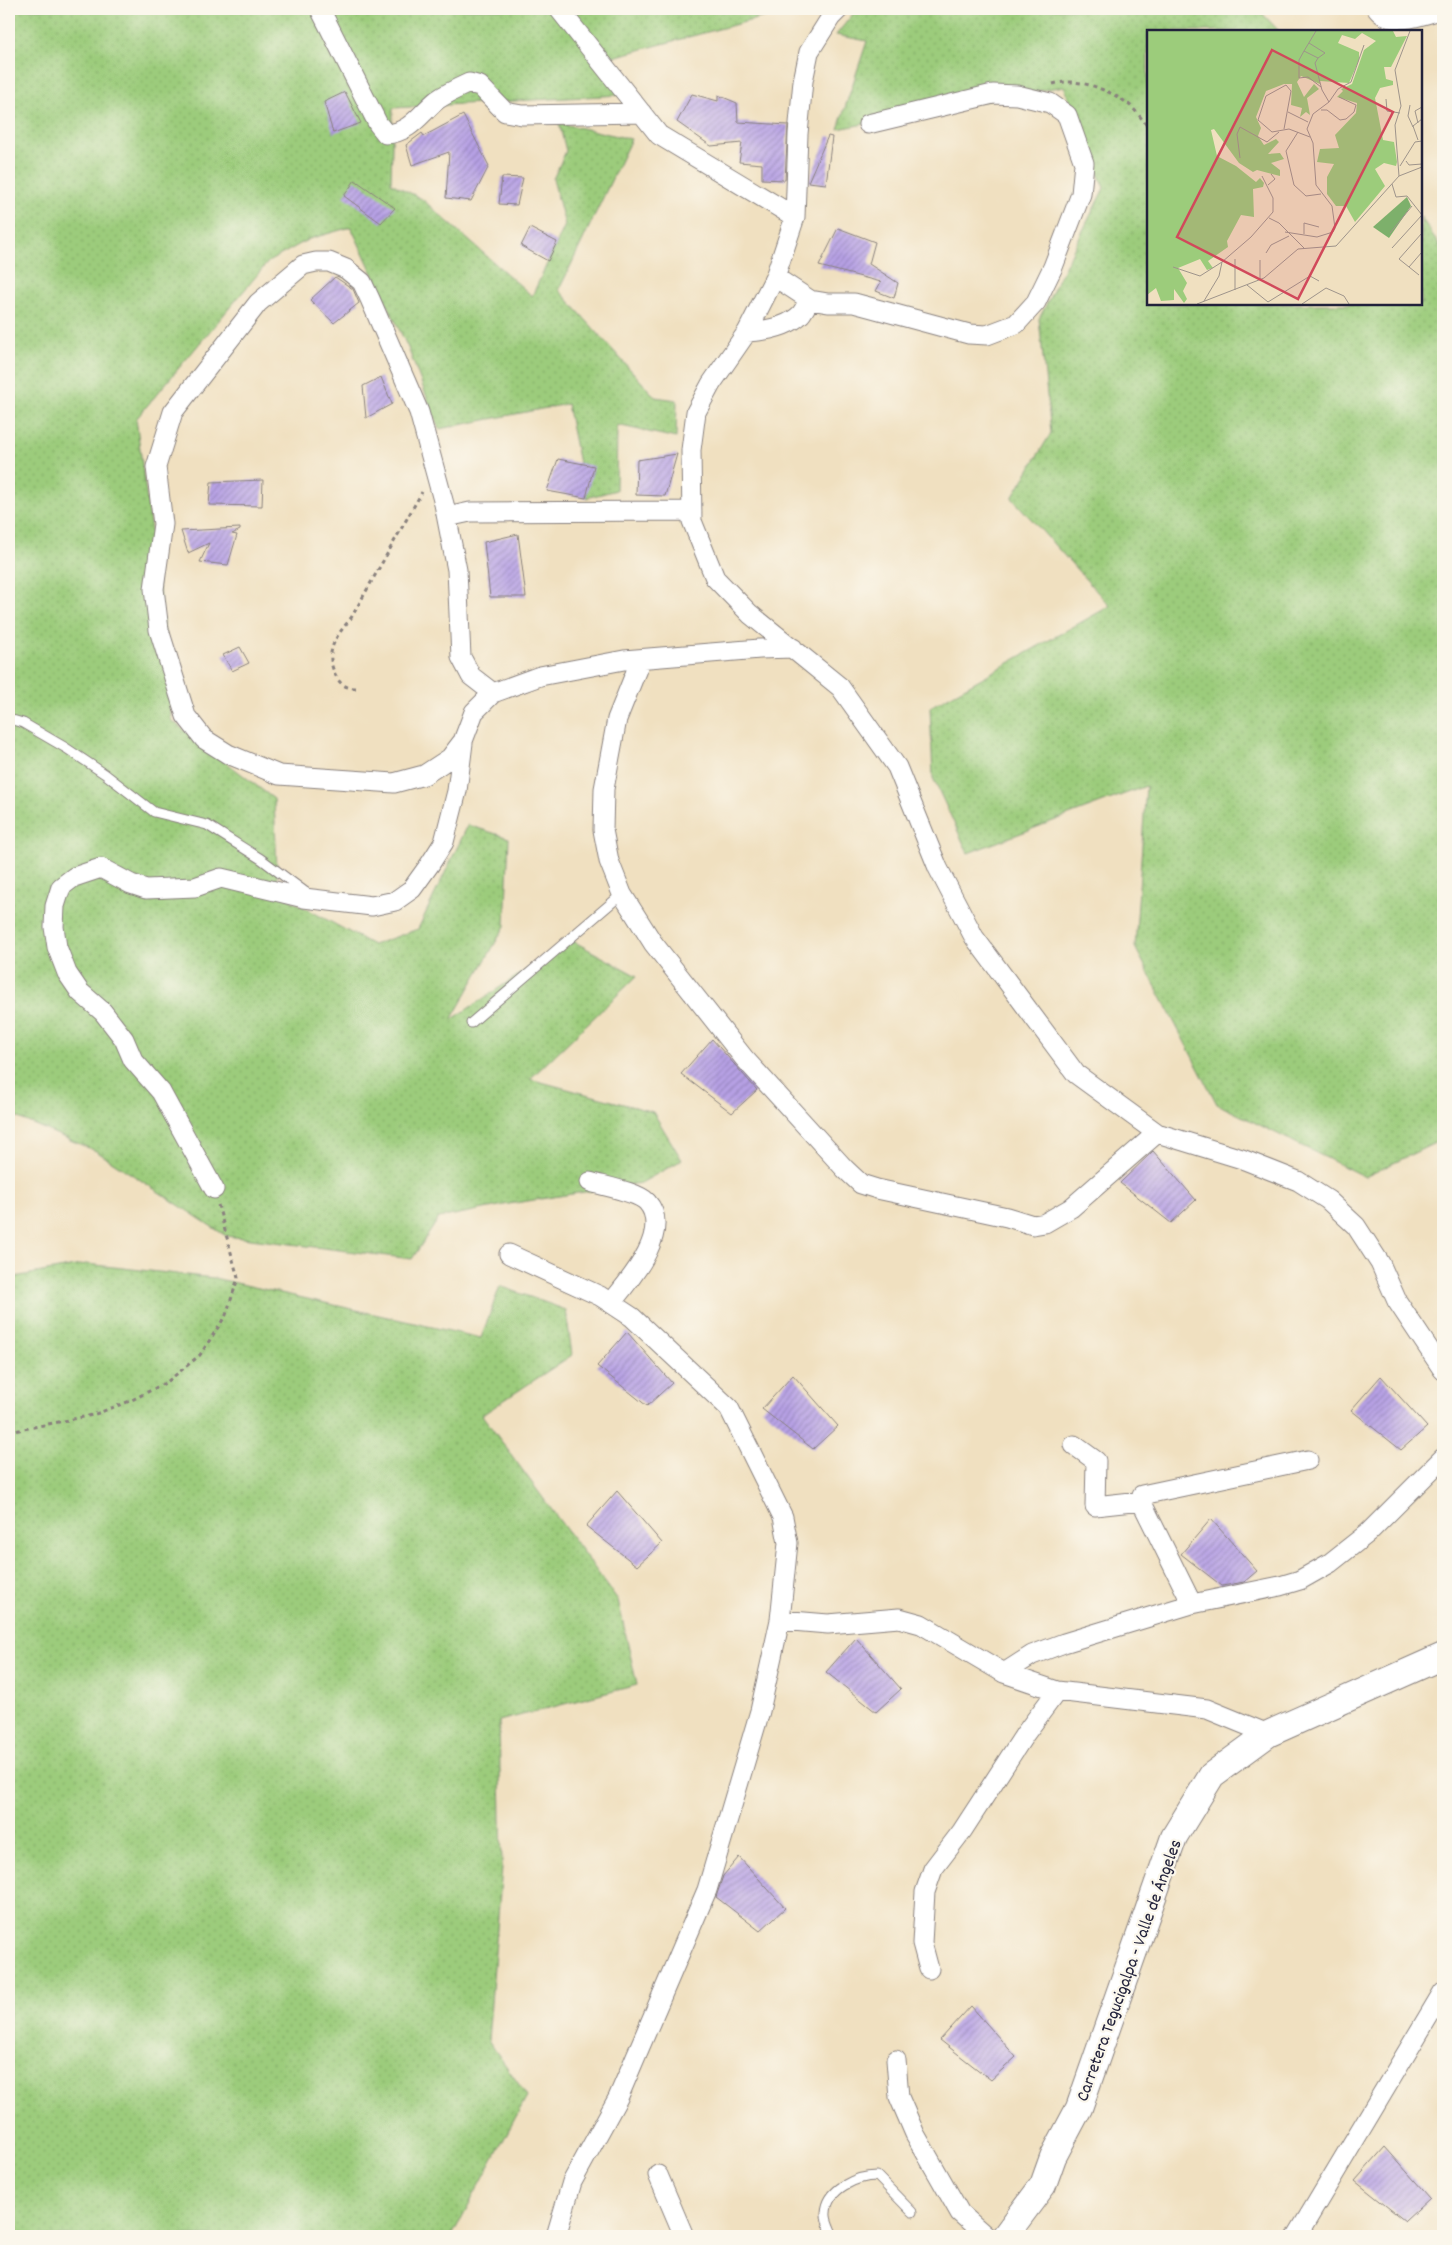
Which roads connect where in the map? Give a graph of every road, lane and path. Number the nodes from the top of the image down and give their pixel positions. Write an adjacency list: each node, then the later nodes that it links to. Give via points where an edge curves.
1 (320, 9): 7 (street, via 386,134 397,134 437,100 469,83 480,86 505,112 522,115)
2 (559, 9): 7 (street)
3 (839, 9): 10 (street, via 831,16 809,52 798,134)
4 (1377, 9): 5 (street, via 1391,19 1415,17)
5 (1442, 9)
6 (1049, 86): 9 (path, via 1066,81 1097,88 1128,104)
7 (642, 114): 10 (street, via 669,143)
8 (868, 124): 12 (street, via 992,94 1016,95 1050,103 1067,115 1084,163 1081,194 1036,302 1016,324 1001,331 987,335 969,334 854,303)
9 (1147, 126)
10 (795, 216): 11 (street)
11 (775, 277): 12 (street); 13 (street)
12 (810, 300): 13 (street, via 800,314 783,324)
13 (747, 332): 15 (street, via 696,412 691,450)
14 (438, 480): 16 (street); 19 (path, via 424,489 351,618 336,636 330,653 332,668 340,683 347,688); 22 (street, via 419,412 362,282 346,269 329,262 303,265 258,303 173,412 156,467 162,524 154,588 160,630 186,716 204,739 228,754 279,775 394,783 424,775 450,758)
15 (692, 511): 16 (street, via 470,512); 17 (street, via 692,520 715,578 750,614)
16 (447, 517): 20 (street, via 457,570 461,657 471,676)
17 (793, 648): 18 (street); 26 (street, via 840,687 897,767 938,868 974,937 1070,1066 1076,1074)
18 (641, 659): 20 (street, via 540,676); 23 (street, via 617,719 604,789 603,830 608,862)
19 (356, 688)
20 (493, 693): 22 (street, via 474,712)
21 (9, 719): 24 (lane, via 23,723 66,748 154,812 207,825 261,859)
22 (463, 741): 24 (street, via 458,791 444,842 412,889 395,901 372,906)
23 (622, 894): 25 (lane); 26 (street, via 653,943 744,1058 861,1184 1032,1225 1045,1223 1070,1208)
24 (316, 900): 28 (street, via 221,878 195,887 146,889 101,868 74,877 61,887 55,906 54,927 57,947 67,973 80,992 103,1012 124,1039 133,1060 161,1092)
25 (471, 1022)
26 (1157, 1134): 31 (street, via 1242,1159 1298,1181 1328,1200 1356,1226 1380,1262 1397,1301)
27 (590, 1182): 30 (street, via 640,1198 647,1202 654,1216 655,1232 647,1254)
28 (214, 1189): 32 (path, via 238,1278 226,1315 200,1356 167,1382 130,1401 93,1415)
29 (509, 1254): 30 (street)
30 (611, 1303): 38 (street, via 632,1317 729,1408 783,1517 788,1542)
31 (1443, 1370)
32 (9, 1432)
33 (1074, 1445): 36 (street, via 1096,1461 1095,1506)
34 (1443, 1458): 37 (street, via 1368,1532 1300,1580)
35 (1308, 1460): 36 (street, via 1142,1495)
36 (1141, 1501): 37 (street)
37 (1192, 1604): 40 (street, via 1064,1643 1032,1655)
38 (780, 1620): 40 (street, via 828,1624 900,1618 921,1624); 48 (street, via 760,1711 707,1890 618,2098 572,2182)
39 (1443, 1656): 42 (main road, Carretera Tegucigalpa - Valle de Ángeles)
40 (1004, 1673): 41 (street)
41 (1057, 1691): 42 (street, via 1207,1709); 43 (street, via 933,1869 925,1892 922,1943)
42 (1268, 1734): 52 (main road, Carretera Tegucigalpa - Valle de Ángeles, via 1212,1775 1174,1837 1079,2108 1053,2157 1043,2184)
43 (929, 1969)
44 (1443, 1992): 53 (street)
45 (896, 2060): 51 (street, via 900,2097 915,2134 960,2213)
46 (658, 2175): 49 (street)
47 (912, 2212): 50 (lane, via 876,2176 867,2176 844,2184 833,2194 826,2213)
48 (556, 2236)
49 (684, 2236)
50 (833, 2236)
51 (986, 2236)
52 (1005, 2236)
53 (1297, 2236)

